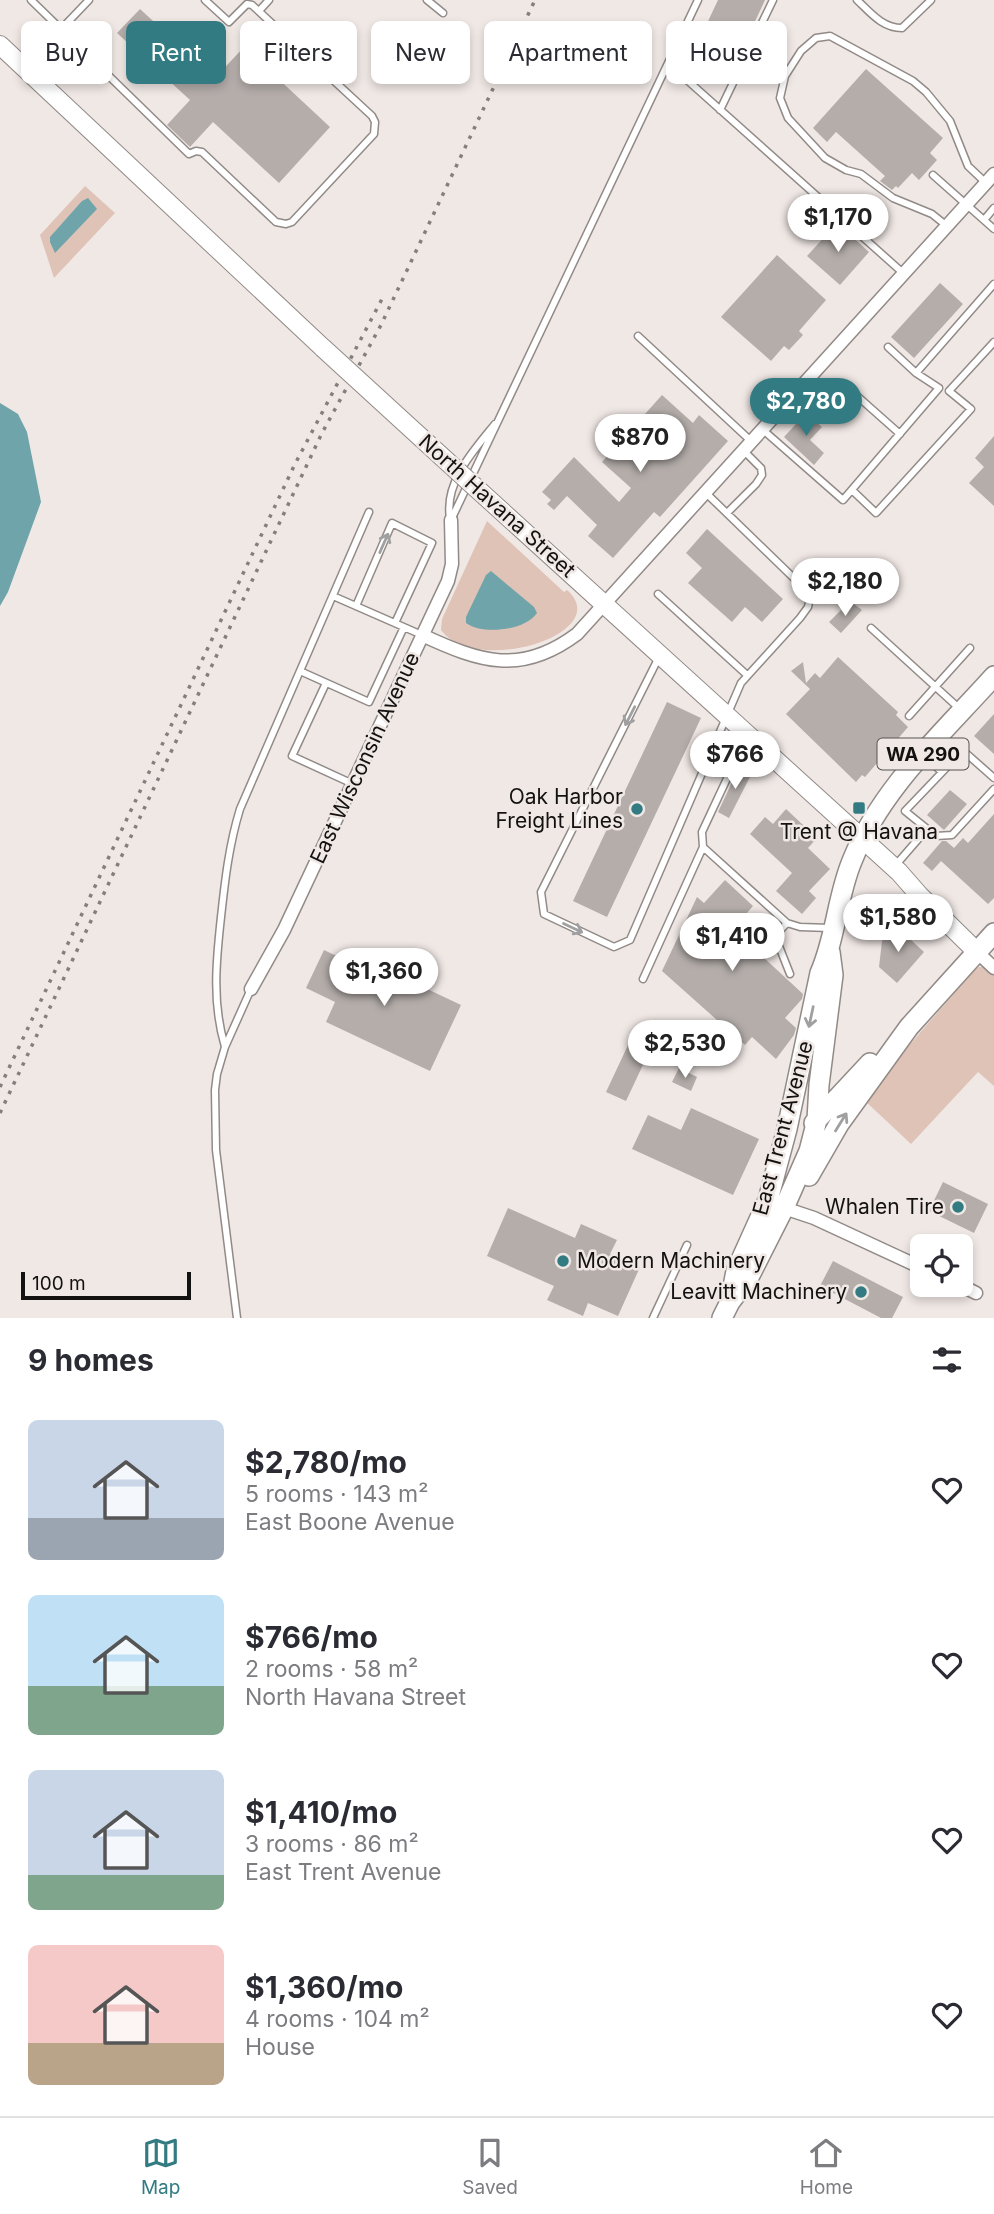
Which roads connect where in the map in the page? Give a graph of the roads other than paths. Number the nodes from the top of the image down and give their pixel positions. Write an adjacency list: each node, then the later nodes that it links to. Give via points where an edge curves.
1 (31, 0): 12 (lane)
2 (89, 0): 13 (lane)
3 (205, 0): 10 (lane, via 229,22 247,4)
4 (269, 0): 10 (lane)
5 (427, 0): 11 (lane)
6 (698, 0): 36 (lane)
7 (773, 0): 19 (lane)
8 (857, 0): 9 (lane, via 892,28 902,28)
9 (931, 0)
10 (259, 11): 16 (lane, via 375,122 374,134 292,222 276,222 202,152 189,154)
11 (443, 13)
12 (53, 21)
13 (69, 21)
14 (0, 45): 15 (street, North Havana Street)
15 (21, 64)
16 (112, 79)
17 (42, 84): 47 (street, North Havana Street, bridge)
18 (691, 84): 19 (lane)
19 (720, 110): 27 (lane)
20 (933, 175): 22 (lane)
21 (990, 178): 22 (street); 25 (lane, via 968,166 950,121 913,81 830,36 816,38 801,51 785,76 780,98 788,118 825,158 861,174 893,198 932,214)
22 (967, 204): 24 (lane); 25 (street)
23 (994, 208): 24 (lane)
24 (984, 220): 26 (lane)
25 (947, 226): 27 (street)
26 (994, 229)
27 (905, 274): 37 (street)
28 (994, 284): 32 (lane)
29 (638, 336): 39 (lane)
30 (994, 342): 34 (lane)
31 (888, 347): 32 (lane)
32 (916, 373): 33 (lane)
33 (939, 388): 34 (lane); 38 (lane)
34 (949, 391): 40 (lane, via 971,408 876,513)
35 (856, 395): 38 (lane)
36 (504, 411): 44 (lane); 44 (lane, via 464,465 449,499)
37 (764, 430): 39 (street); 40 (lane, via 843,500)
38 (900, 434): 40 (lane)
39 (748, 447): 41 (street); 43 (lane, via 762,475)
40 (852, 490)
41 (706, 493): 43 (lane); 47 (street)
42 (369, 513): 46 (lane)
43 (727, 513): 56 (lane, via 810,598 800,618)
44 (451, 520): 52 (street, East Wisconsin Avenue, via 451,571)
45 (658, 594): 56 (lane)
46 (333, 596): 48 (lane); 55 (lane)
47 (605, 604): 52 (street, via 567,642 525,659 483,660); 54 (street, North Havana Street)
48 (356, 606): 49 (lane); 49 (lane, one-way to 49, via 393,523 432,543)
49 (395, 623): 50 (lane)
50 (404, 627): 52 (lane); 58 (lane, via 369,702)
51 (871, 628): 59 (lane)
52 (422, 635): 69 (street, East Wisconsin Avenue)
53 (970, 648): 59 (lane)
54 (660, 654): 61 (street, North Havana Street); 61 (lane, one-way to 61, via 541,892 544,914 614,947 630,940)
55 (300, 671): 58 (lane); 85 (lane, via 231,838 215,973 216,1011)
56 (747, 675): 61 (lane)
57 (994, 677): 60 (main road, East Trent Avenue / WA 290)
58 (326, 683): 69 (lane, via 292,756)
59 (935, 687): 60 (lane); 62 (lane)
60 (962, 712): 65 (main road, East Trent Avenue / WA 290)
61 (726, 714): 63 (street, North Havana Street)
62 (909, 716)
63 (752, 738): 72 (street, North Havana Street); 73 (lane, via 738,755 702,832)
64 (959, 747): 68 (lane)
65 (923, 755): 67 (lane); 72 (main road, East Trent Avenue / WA 290, via 885,798)
66 (949, 765): 67 (lane)
67 (942, 772): 71 (lane, via 905,811)
68 (994, 778)
69 (353, 784): 83 (street, East Wisconsin Avenue)
70 (994, 789): 71 (lane, via 952,835 936,836)
71 (927, 829): 74 (lane)
72 (861, 838): 74 (street, North Havana Street); 76 (main road, East Trent Avenue / WA 290)
73 (703, 847): 75 (lane); 82 (lane)
74 (894, 867): 79 (street, North Havana Street)
75 (787, 923): 76 (lane); 81 (lane, via 775,936)
76 (834, 928): 78 (main road, East Trent Avenue / WA 290)
77 (994, 933): 79 (main road)
78 (830, 951): 86 (main road, East Trent Avenue / WA 290, via 833,975); 87 (main road, East Trent Avenue / WA 290, one-way to 87, via 820,973 792,1108)
79 (977, 952): 80 (street, North Havana Street); 84 (main road)
80 (994, 968)
81 (790, 974)
82 (643, 979)
83 (251, 989): 85 (lane)
84 (909, 1027): 86 (main road); 87 (main road, one-way to 84, via 811,1173 839,1124)
85 (225, 1047): 93 (lane, via 215,1082 216,1150)
86 (817, 1120): 87 (main road, East Trent Avenue / WA 290, via 809,1151)
87 (780, 1202): 89 (street); 92 (main road, East Trent Avenue / WA 290, via 736,1271)
88 (687, 1245): 94 (lane)
89 (910, 1262)
90 (973, 1292): 91 (street)
91 (976, 1293)
92 (726, 1310)
93 (237, 1318)
94 (653, 1318)

